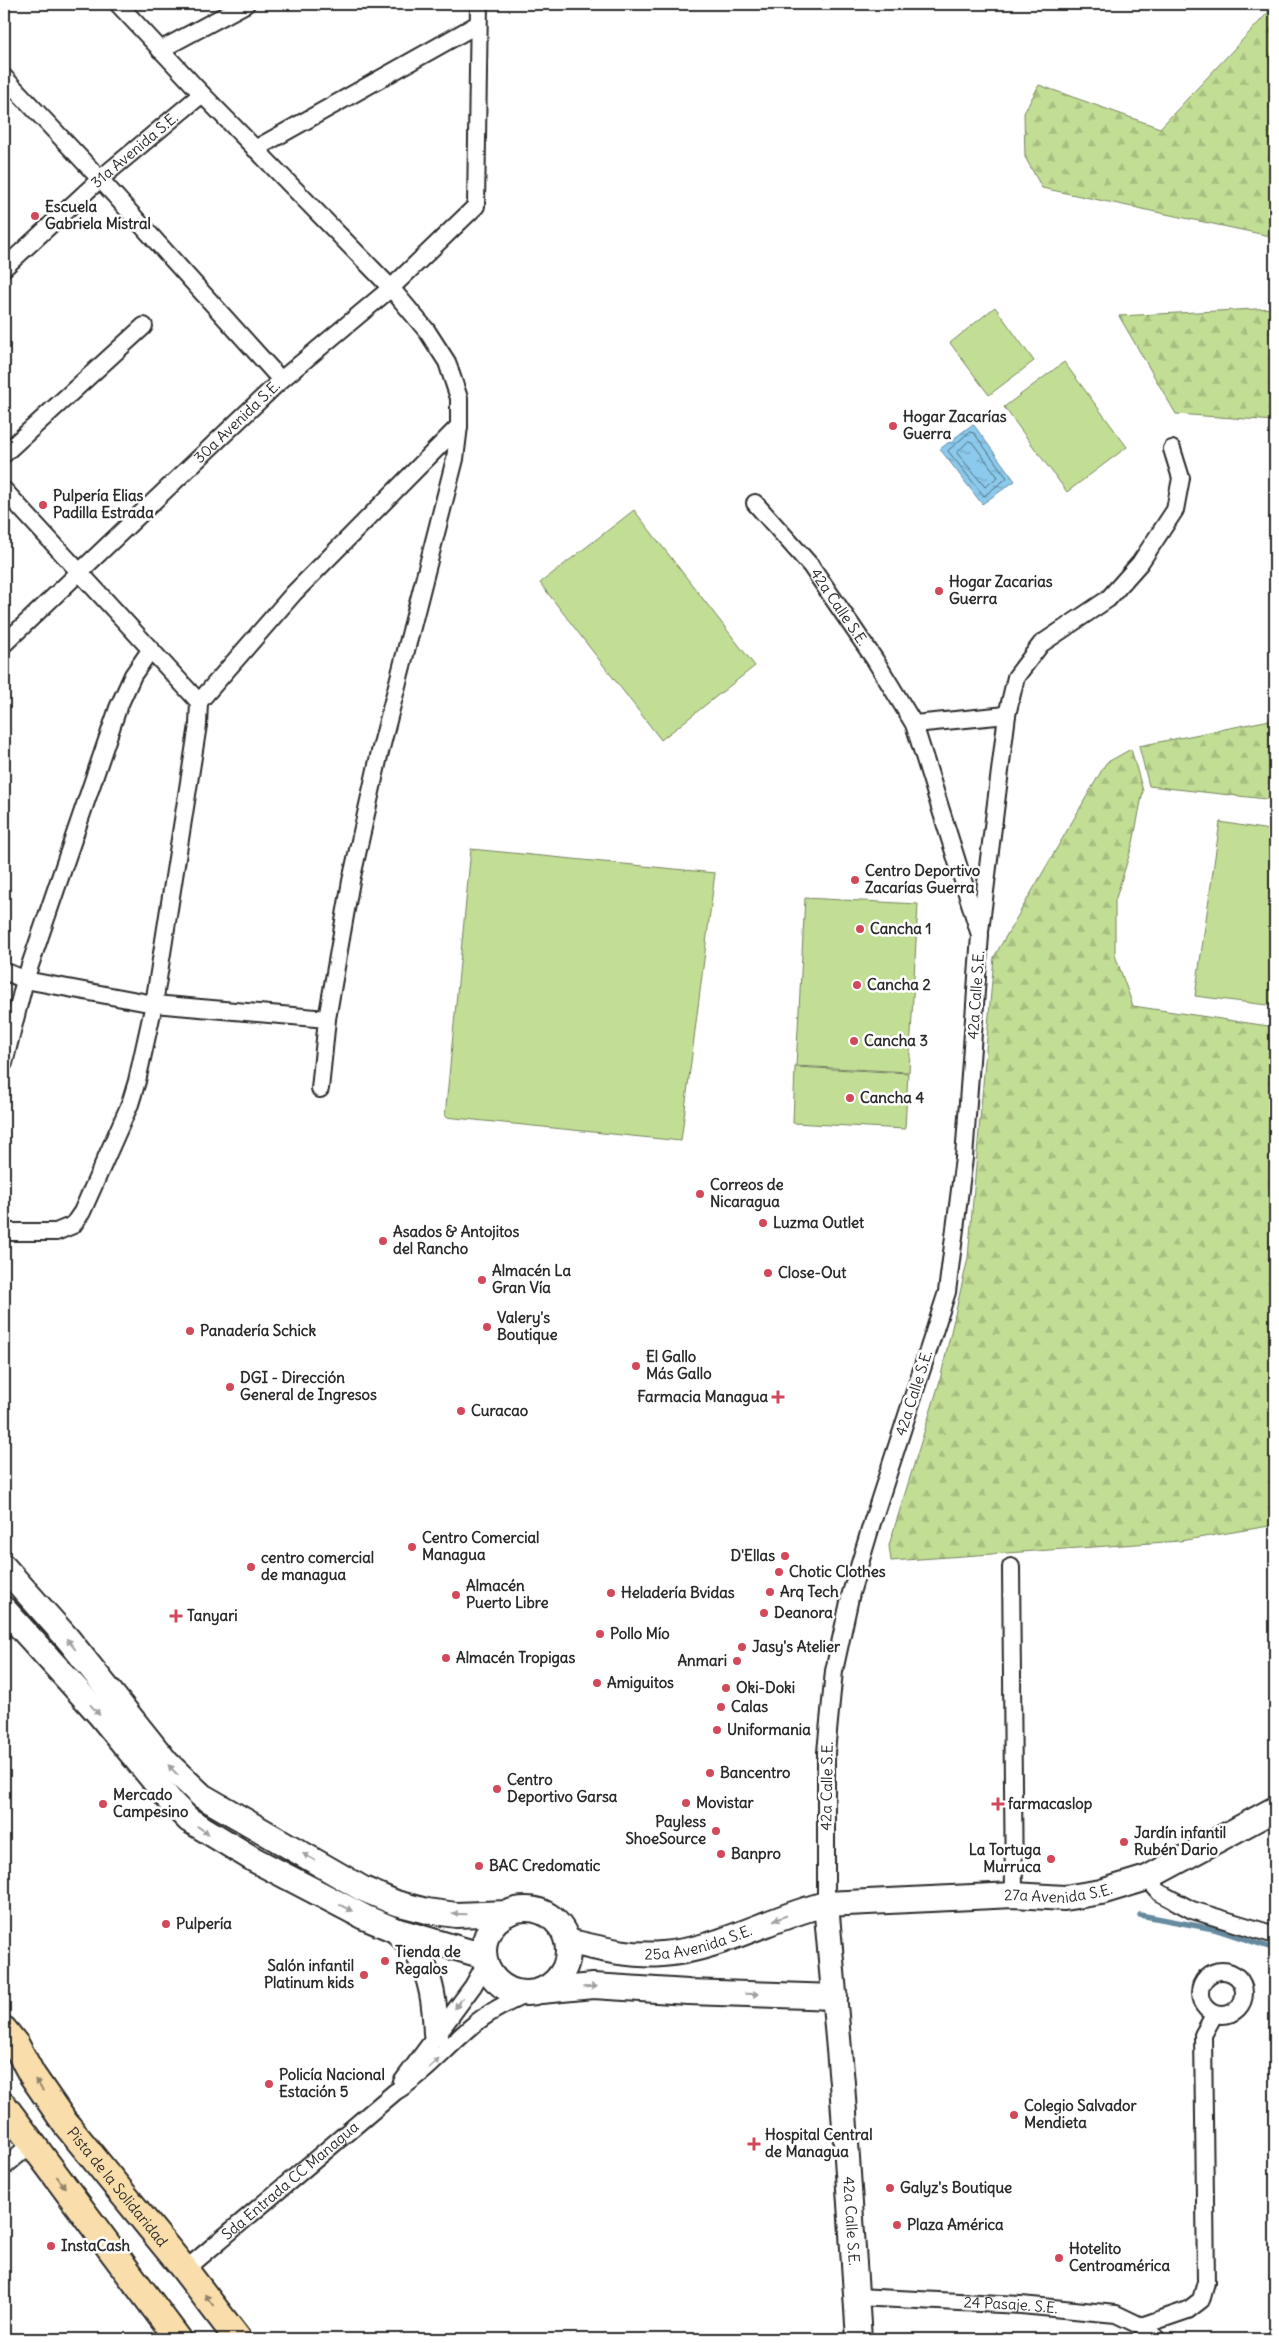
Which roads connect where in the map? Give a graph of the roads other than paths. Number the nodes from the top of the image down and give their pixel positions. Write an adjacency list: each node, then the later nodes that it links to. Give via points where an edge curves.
1 (118, 4): 5 (street)
2 (246, 4): 5 (street)
3 (479, 4): 4 (street)
4 (478, 24): 8 (street); 11 (street, 30a Avenida S.E., via 476,206)
5 (160, 50): 7 (street)
6 (4, 77): 9 (street)
7 (202, 94): 8 (street); 9 (street, 31a Avenida S.E.)
8 (255, 149): 11 (street)
9 (100, 179): 10 (street, 31a Avenida S.E.); 13 (street)
10 (4, 268)
11 (391, 288): 13 (street, 30a Avenida S.E.); 14 (street, via 447,362 459,398)
12 (144, 326): 16 (street)
13 (281, 380): 19 (street, 30a Avenida S.E.)
14 (459, 426): 22 (street, via 294,593); 29 (street, via 456,459 355,862)
15 (1172, 449): 23 (street, via 1182,478 1175,510 1140,563 1108,599 1041,644 1016,677)
16 (4, 454)
17 (4, 490): 19 (street)
18 (755, 503): 24 (street, 42a Calle S.E., via 812,566)
19 (80, 572): 20 (street, 30a Avenida S.E.); 21 (street)
20 (4, 644)
21 (151, 649): 22 (street); 27 (street, via 133,675 118,708)
22 (199, 702): 28 (street)
23 (1007, 715): 24 (street); 25 (street)
24 (914, 724): 25 (street, 42a Calle S.E.)
25 (980, 935): 39 (street, 42a Calle S.E., via 964,1158 947,1292 851,1593 834,1671 826,1752)
26 (4, 971): 27 (street)
27 (26, 980): 28 (street); 30 (street)
28 (154, 1004): 29 (street); 32 (street, via 130,1104 77,1219 73,1225 56,1232)
29 (327, 1019): 31 (street)
30 (4, 1064)
31 (320, 1089)
32 (4, 1232)
33 (4, 1567): 40 (street, one-way to 33, via 456,1915 427,1912 396,1903 363,1888 202,1796 167,1764 68,1639)
34 (1011, 1567): 38 (street)
35 (4, 1609): 41 (street, one-way to 41, via 189,1820 334,1902)
36 (1275, 1809): 37 (street, 27a Avenida S.E.)
37 (1147, 1878): 38 (street, 27a Avenida S.E., via 1101,1892 1064,1898); 42 (street, via 1160,1893 1192,1910)
38 (1014, 1895): 39 (street, 27a Avenida S.E.)
39 (826, 1904): 43 (street, 25a Avenida S.E., one-way to 43, via 800,1910 720,1941 662,1954 626,1953); 46 (street, 42a Calle S.E.)
40 (508, 1913): 43 (street, via 535,1910 550,1916 562,1928); 44 (street, via 490,1931 485,1943)
41 (395, 1930): 44 (street); 49 (street, via 416,1952 429,1978 436,2012)
42 (1275, 1935)
43 (567, 1941): 45 (street, via 564,1971 554,1983)
44 (485, 1959): 45 (street, via 501,1985 513,1992); 49 (street, one-way to 49, via 473,1986)
45 (534, 1992): 46 (street, one-way to 46, via 594,1986); 50 (street, one-way to 45, via 414,2080 471,2027 500,2006)
46 (835, 1997): 55 (street, 42a Calle S.E.)
47 (1214, 2015): 56 (street, via 1204,2035 1206,2282 1201,2300 1188,2310)
48 (4, 2030): 54 (main road, Pista de la Solidaridad, one-way to 48, via 65,2123)
49 (436, 2034): 50 (street)
50 (395, 2092): 54 (street, Sda Entrada CC Managua)
51 (4, 2106): 52 (main road)
52 (32, 2143): 53 (street); 57 (main road, one-way to 57)
53 (4, 2167)
54 (185, 2270): 58 (main road, Pista de la Solidaridad, one-way to 54)
55 (856, 2297): 56 (street, 24 Pasaje. S.E., via 1021,2305 1116,2314); 59 (street, 42a Calle S.E.)
56 (1141, 2326): 60 (street, 24 Pasaje. S.E.)
57 (178, 2339)
58 (238, 2339)
59 (859, 2339)
60 (1158, 2339)

